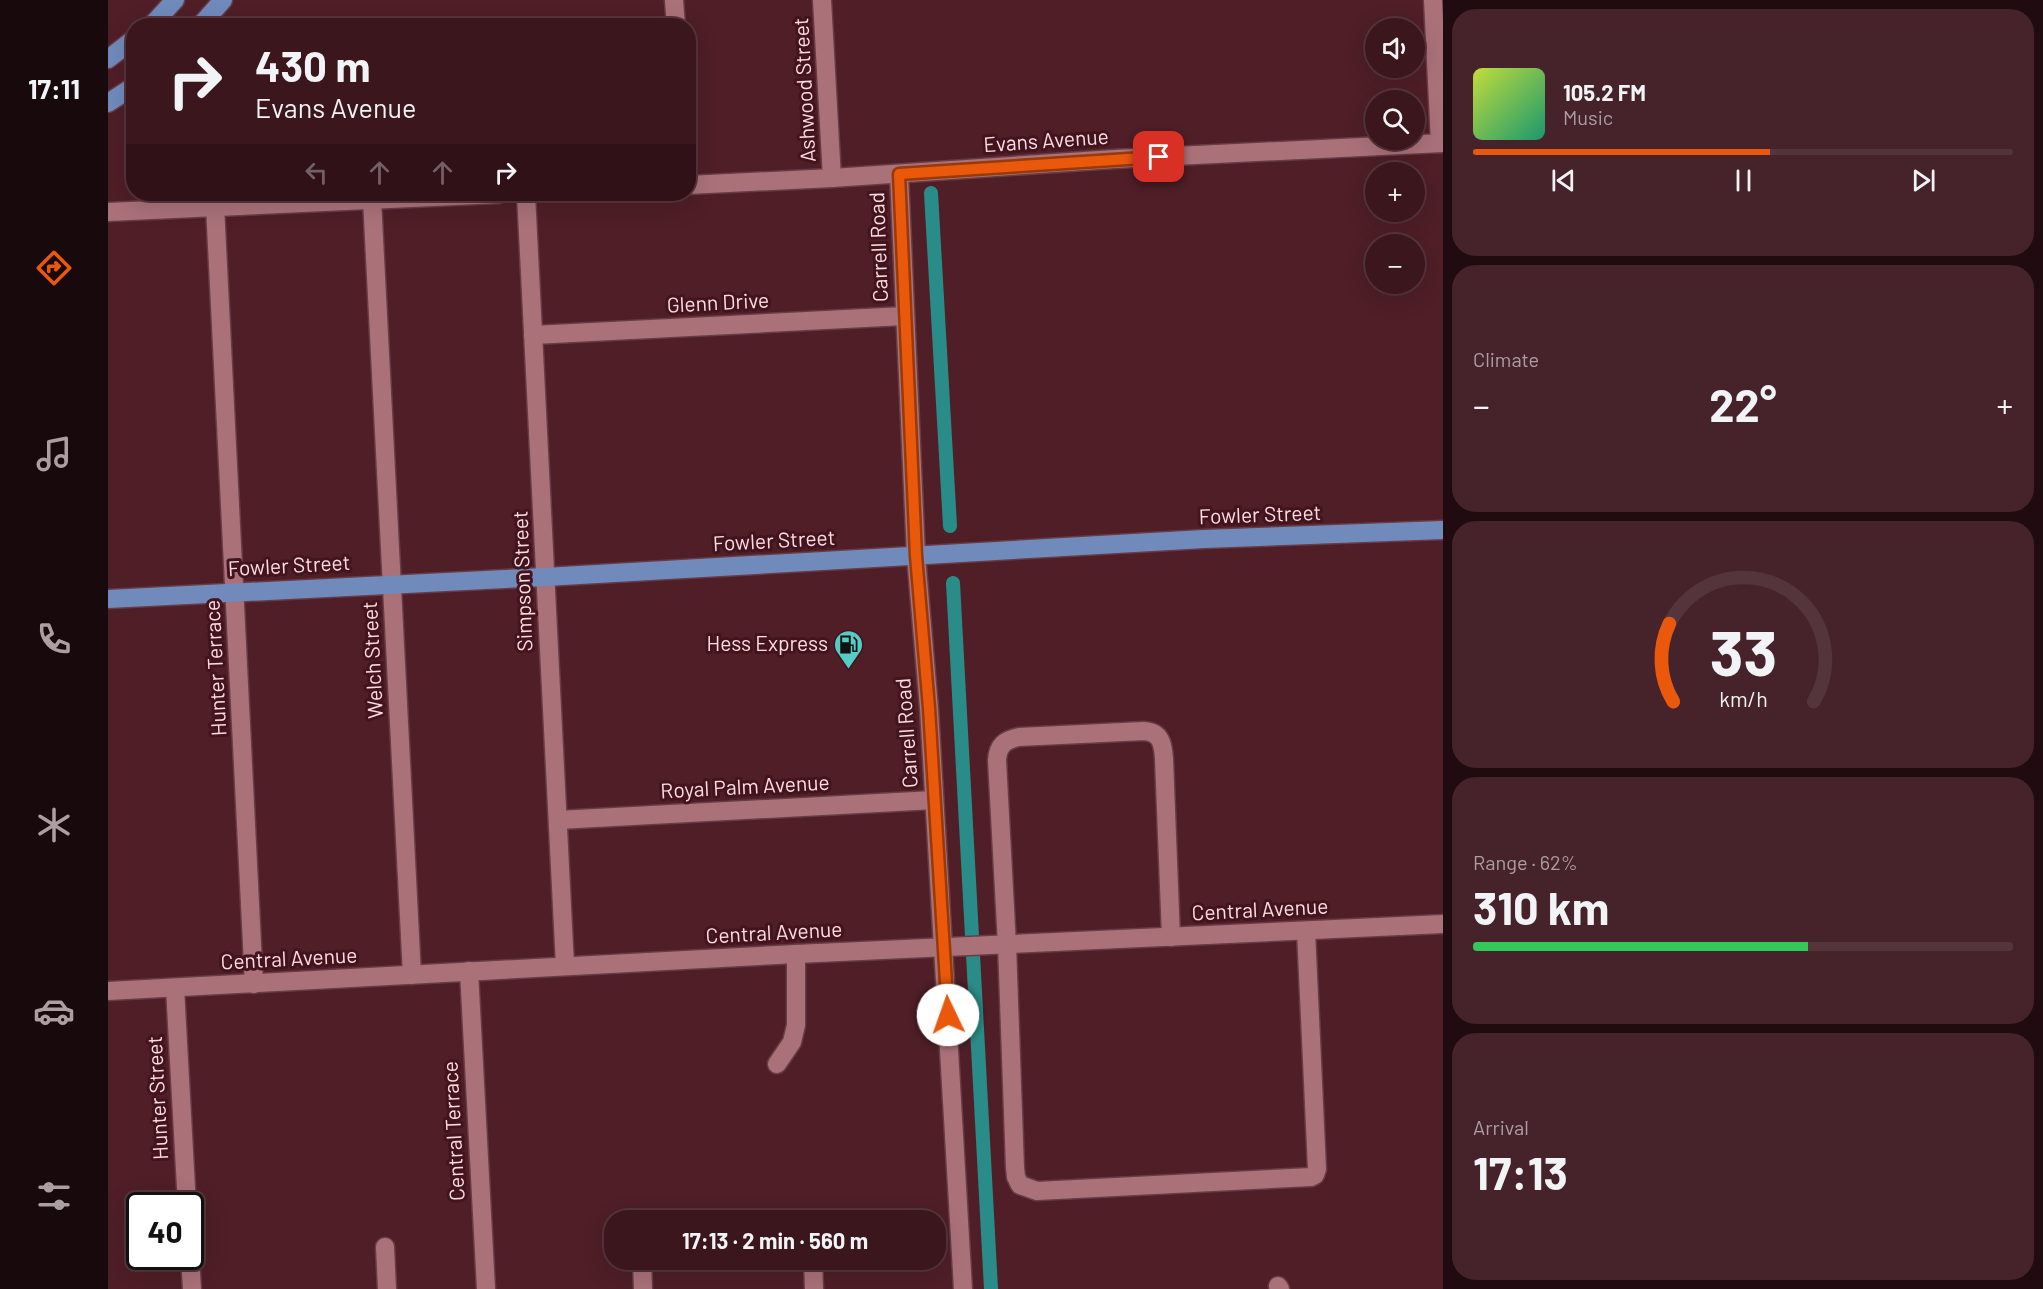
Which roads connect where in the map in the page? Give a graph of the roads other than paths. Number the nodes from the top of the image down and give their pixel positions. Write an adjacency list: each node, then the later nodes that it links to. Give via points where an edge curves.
1 (175, 0): 6 (main road)
2 (224, 0): 7 (main road)
3 (674, 0): 8 (street)
4 (822, 0): 15 (street, Ashwood Street)
5 (1433, 0): 13 (street)
6 (158, 18)
7 (207, 18)
8 (675, 18)
9 (126, 45): 10 (main road)
10 (108, 59)
11 (126, 91): 12 (main road)
12 (108, 103)
13 (1442, 143): 14 (street, Evans Avenue)
14 (899, 174): 15 (street, Evans Avenue); 22 (street, Carrell Road)
15 (832, 178): 16 (street, Evans Avenue)
16 (696, 185)
17 (327, 201): 20 (street)
18 (372, 201): 27 (street, Welch Street)
19 (526, 201): 23 (street, Simpson Street)
20 (215, 206): 21 (street); 28 (street, Hunter Terrace)
21 (108, 212)
22 (904, 316): 23 (street, Glenn Drive); 25 (street, Carrell Road)
23 (533, 335): 26 (street, Simpson Street)
24 (1443, 530): 25 (main road, Fowler Street)
25 (916, 556): 26 (main road, Fowler Street); 30 (street, Carrell Road)
26 (544, 577): 27 (main road, Fowler Street); 31 (street, Simpson Street)
27 (392, 584): 28 (main road, Fowler Street); 40 (street, Welch Street)
28 (234, 591): 29 (main road, Fowler Street); 41 (street, Hunter Terrace)
29 (108, 599)
30 (934, 800): 31 (street, Royal Palm Avenue); 36 (street, Carrell Road)
31 (558, 820): 38 (street, Simpson Street)
32 (1443, 924): 33 (street, Central Avenue)
33 (1306, 931): 34 (street, Central Avenue); 35 (street, via 1315,1174 1037,1191 1020,1185 1016,1177)
34 (1171, 937): 35 (street, Central Avenue); 35 (street, via 1164,759 1158,736 1144,732 1031,737 1004,742 997,755)
35 (999, 945): 36 (street, Central Avenue)
36 (950, 948): 37 (street, Central Avenue); 55 (street, Carrell Road)
37 (796, 954): 38 (street, Central Avenue); 44 (street, via 796,1025 792,1042)
38 (566, 966): 39 (street, Central Avenue)
39 (469, 971): 40 (street, Central Avenue); 52 (street, Central Terrace)
40 (412, 975): 41 (street, Central Avenue)
41 (254, 984): 42 (street, Central Avenue)
42 (175, 988): 43 (street, Central Avenue); 45 (street, Hunter Street)
43 (108, 991)
44 (777, 1064)
45 (186, 1192)
46 (385, 1247): 51 (street)
47 (191, 1270): 50 (street)
48 (642, 1270): 53 (street)
49 (813, 1270): 54 (street)
50 (192, 1289)
51 (387, 1289)
52 (486, 1289)
53 (643, 1289)
54 (814, 1289)
55 (963, 1289)

